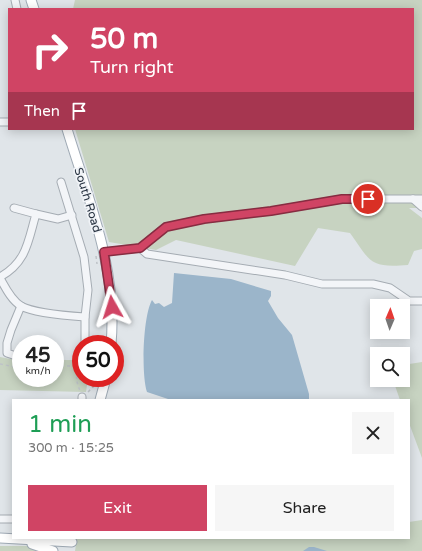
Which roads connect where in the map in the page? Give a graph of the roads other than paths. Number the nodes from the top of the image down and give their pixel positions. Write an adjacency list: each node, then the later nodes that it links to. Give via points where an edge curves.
1 (67, 130): 10 (main road, South Road)
2 (61, 182): 8 (street)
3 (412, 199): 4 (street); 5 (street); 9 (street, via 342,199 204,219 166,227)
4 (422, 199)
5 (422, 207)
6 (14, 208): 7 (street)
7 (36, 214): 8 (street, via 58,218); 11 (street, via 24,253 10,271)
8 (72, 215): 14 (street, via 84,257 88,290)
9 (140, 248): 10 (street); 12 (street, via 147,254 285,275 322,284 373,284 390,288 409,300)
10 (104, 252): 16 (main road, South Road, via 111,293)
11 (0, 277): 13 (street, via 10,295)
12 (422, 301)
13 (21, 306): 14 (street, via 52,314); 17 (street)
14 (86, 317): 15 (street)
15 (85, 335)
16 (112, 335)
17 (4, 353)
18 (104, 387): 19 (main road)
19 (100, 399)
20 (0, 519): 21 (street)
21 (12, 520)
22 (0, 538): 23 (main road)
23 (12, 539)
24 (13, 539): 25 (main road); 26 (main road)
25 (72, 544)
26 (53, 551)

